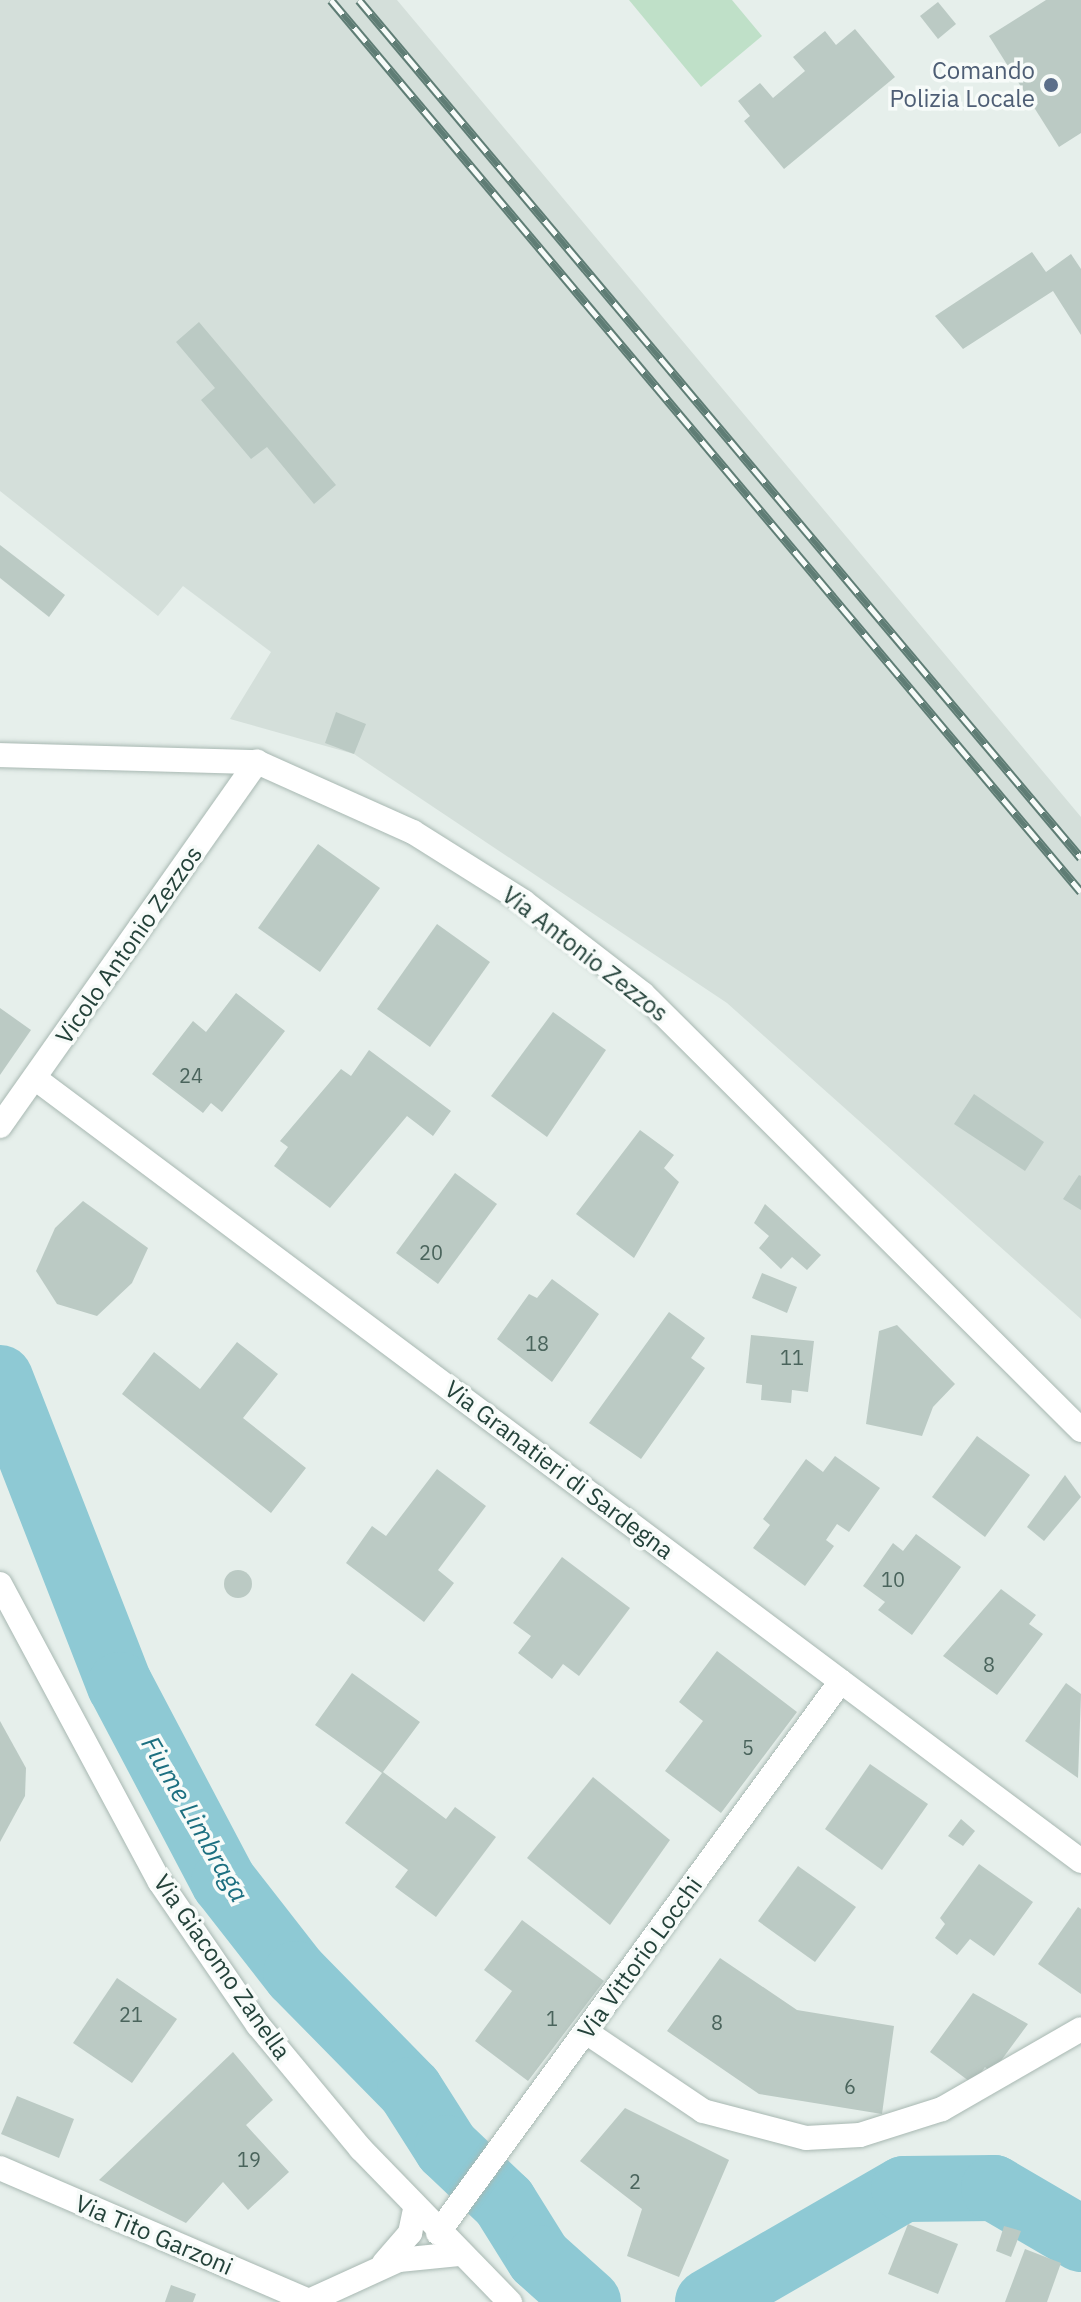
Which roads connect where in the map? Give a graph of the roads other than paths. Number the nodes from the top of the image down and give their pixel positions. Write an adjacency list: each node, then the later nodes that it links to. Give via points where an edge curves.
1 (0, 755): 2 (street, Via Antonio Zezzos)
2 (257, 762): 3 (street, Vicolo Antonio Zezzos); 5 (street, Via Antonio Zezzos, via 413,832 524,902 643,994)
3 (36, 1079): 4 (street, Vicolo Antonio Zezzos); 7 (street, Via Granatieri di Sardegna)
4 (0, 1126)
5 (1081, 1430)
6 (0, 1584): 12 (street, Via Giacomo Zanella, via 160,1882 258,2025)
7 (841, 1681): 8 (street, Via Granatieri di Sardegna); 10 (street, Via Vittorio Locchi)
8 (1081, 1861)
9 (1081, 2029): 10 (street, via 942,2109 860,2135 806,2138 703,2111)
10 (586, 2032): 13 (street, Via Vittorio Locchi)
11 (0, 2168): 16 (street, Via Tito Garzoni)
12 (415, 2209): 13 (street, Via Giacomo Zanella); 15 (street, Via Tito Garzoni, via 406,2240)
13 (438, 2233): 14 (street, Via Giacomo Zanella)
14 (459, 2254): 15 (street, Via Tito Garzoni, via 413,2256); 17 (street, Via Giacomo Zanella)
15 (374, 2272): 16 (street, Via Tito Garzoni)
16 (310, 2302)
17 (510, 2302)

